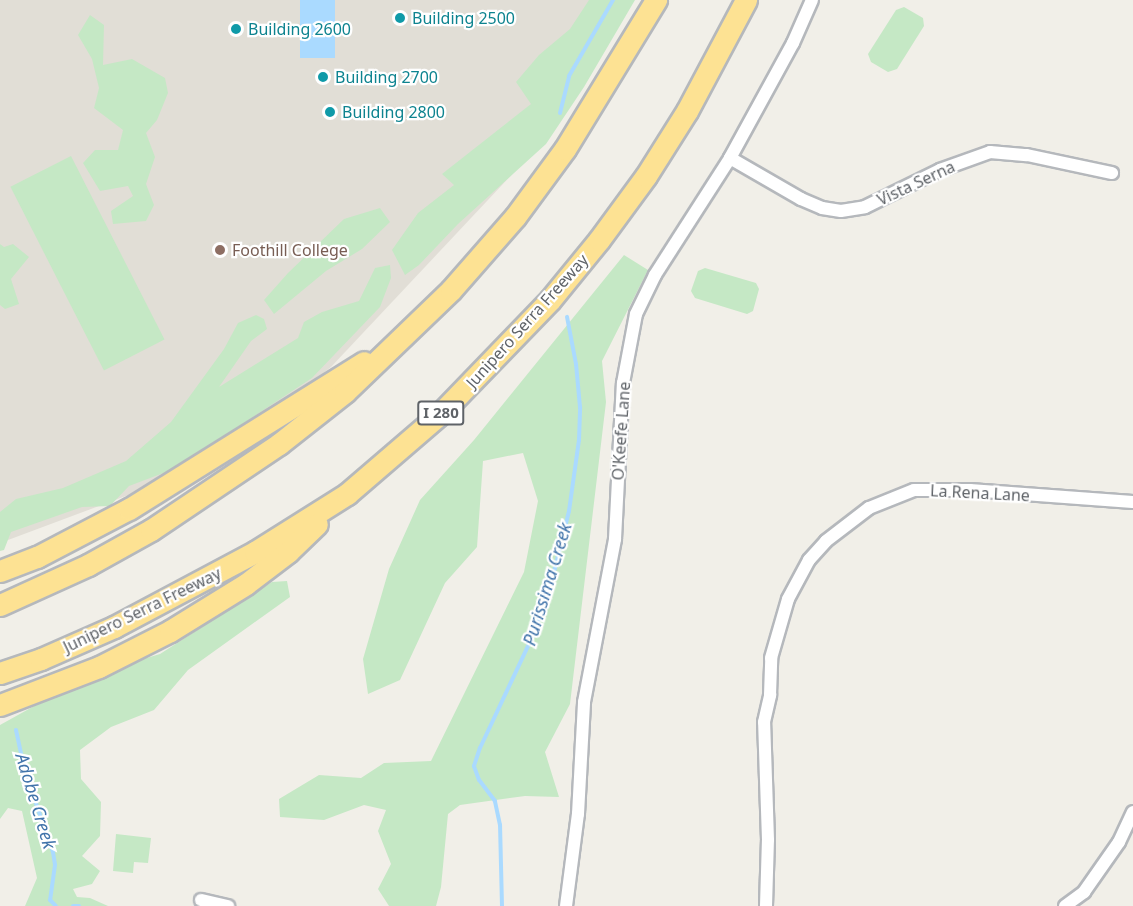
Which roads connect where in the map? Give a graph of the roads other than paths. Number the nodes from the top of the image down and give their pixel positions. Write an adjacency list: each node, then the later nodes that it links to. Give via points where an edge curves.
1 (656, 0): 6 (highway, via 565,149 515,217 451,290)
2 (746, 0): 7 (highway, Junipero Serra Freeway / I 280, via 687,111 599,240 497,358 439,415)
3 (812, 0): 4 (street, O'Keefe Lane)
4 (730, 158): 5 (street, Vista Serna, via 801,199 842,211 865,207 940,170 990,152 1027,155); 18 (street, O'Keefe Lane, via 655,275 636,314 622,383 615,539 584,702 579,814)
5 (1112, 173)
6 (393, 347): 9 (highway, via 129,509 37,557); 10 (highway, via 345,392 212,490 88,565)
7 (347, 494): 11 (highway, via 288,552 246,584 170,632); 12 (highway, Junipero Serra Freeway / I 280, via 183,592 114,627)
8 (1133, 502): 19 (street, La Rena Lane, via 970,490 914,490 869,508 826,541 809,560 788,599 771,658 770,695 764,722)
9 (0, 571)
10 (0, 605)
11 (99, 667): 13 (highway); 14 (highway)
12 (0, 673)
13 (0, 705)
14 (0, 719)
15 (1133, 812): 20 (street, via 1119,842 1084,892)
16 (201, 900): 17 (street)
17 (228, 906)
18 (566, 906)
19 (766, 906)
20 (1065, 906)

